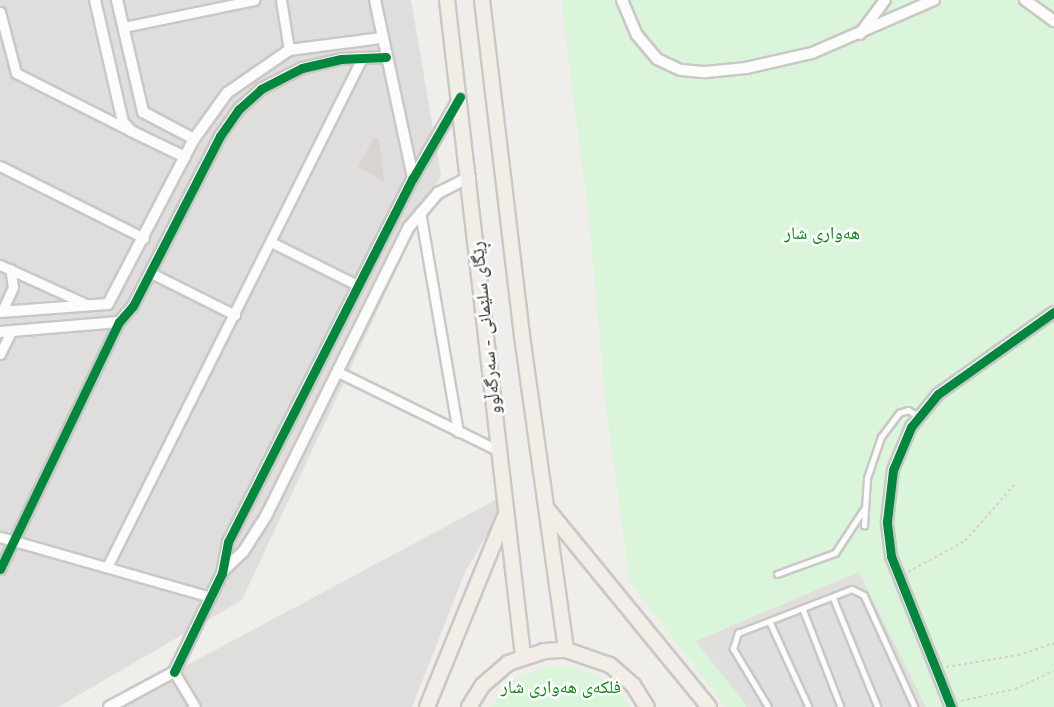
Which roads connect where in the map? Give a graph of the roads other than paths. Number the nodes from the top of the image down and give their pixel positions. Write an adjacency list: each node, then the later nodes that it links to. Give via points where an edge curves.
1 (95, 0): 23 (street, via 120,112)
2 (117, 0): 14 (street)
3 (254, 0): 14 (street)
4 (281, 0): 18 (street)
5 (375, 0): 16 (street)
6 (447, 0): 22 (main road, ڕێگای سلێمانی - سەرگەڵوو)
7 (482, 0): 49 (main road, ڕێگای سلێمانی - سەرگەڵوو)
8 (621, 0): 15 (street, via 637,35 650,52 665,64 690,71 723,71 766,64)
9 (885, 0): 15 (street)
10 (934, 0): 15 (street)
11 (1025, 0): 13 (street)
12 (0, 12): 19 (street)
13 (1054, 21)
14 (124, 27): 24 (street, via 143,112)
15 (860, 34)
16 (382, 38): 17 (street); 21 (street)
17 (359, 39): 18 (street); 20 (street)
18 (289, 50): 25 (street, via 226,93)
19 (5, 56): 23 (street, via 25,80)
20 (362, 57): 21 (street); 33 (street); 36 (street, via 322,62 282,76 238,110 215,146)
21 (386, 57): 30 (street)
22 (460, 97): 29 (main road, ڕێگای سلێمانی - سەرگەڵوو); 30 (street)
23 (131, 131): 26 (street)
24 (181, 132): 25 (street); 26 (street)
25 (194, 139): 27 (street)
26 (172, 151): 27 (street)
27 (185, 157): 32 (street)
28 (0, 166): 32 (street)
29 (470, 177): 31 (street, via 445,188); 48 (main road, ڕێگای سلێمانی - سەرگەڵوو)
30 (413, 178): 37 (street)
31 (420, 212): 45 (street, via 398,246); 47 (street)
32 (144, 238): 38 (street, via 108,304)
33 (273, 243): 37 (street); 41 (street)
34 (0, 265): 35 (street)
35 (10, 270): 38 (street); 39 (street, via 13,287)
36 (151, 273): 41 (street); 42 (street, via 134,306)
37 (357, 285): 57 (street, via 228,542)
38 (87, 305): 39 (street); 42 (street)
39 (1, 312)
40 (1054, 312): 46 (street, via 960,376)
41 (235, 315): 55 (street)
42 (119, 322): 43 (street); 54 (street)
43 (6, 332): 44 (street)
44 (0, 354)
45 (338, 372): 47 (street); 57 (street, via 266,516 243,552)
46 (919, 416): 50 (lane, via 903,411 886,429 870,466); 66 (street, via 896,458 888,496 889,545)
47 (458, 432): 48 (street)
48 (499, 451): 51 (main road, ڕێگای سلێمانی - سەرگەڵوو)
49 (547, 509): 63 (main road, ڕێگای سلێمانی - سەرگەڵوو); 72 (main road)
50 (864, 509): 52 (lane); 58 (lane, via 835,553)
51 (505, 516): 64 (main road, ڕێگای سلێمانی - سەرگەڵوو); 69 (main road)
52 (864, 526)
53 (0, 537): 54 (street)
54 (13, 541): 55 (street); 56 (street)
55 (107, 567): 59 (street)
56 (0, 569)
57 (222, 573): 59 (street)
58 (777, 574)
59 (211, 597): 65 (street)
60 (832, 597): 61 (lane); 76 (lane); 77 (lane, via 852,588 864,595)
61 (802, 609): 62 (lane); 75 (lane)
62 (770, 622): 73 (lane, via 738,633 733,639 733,649); 74 (lane)
63 (566, 650): 64 (main road); 71 (main road, via 610,664 633,684)
64 (523, 656): 70 (main road, via 494,673)
65 (174, 672): 67 (street); 68 (street)
66 (950, 705)
67 (109, 707)
68 (195, 707)
69 (428, 707)
70 (469, 707)
71 (647, 707)
72 (709, 707)
73 (768, 707)
74 (809, 707)
75 (841, 707)
76 (878, 707)
77 (915, 707)

